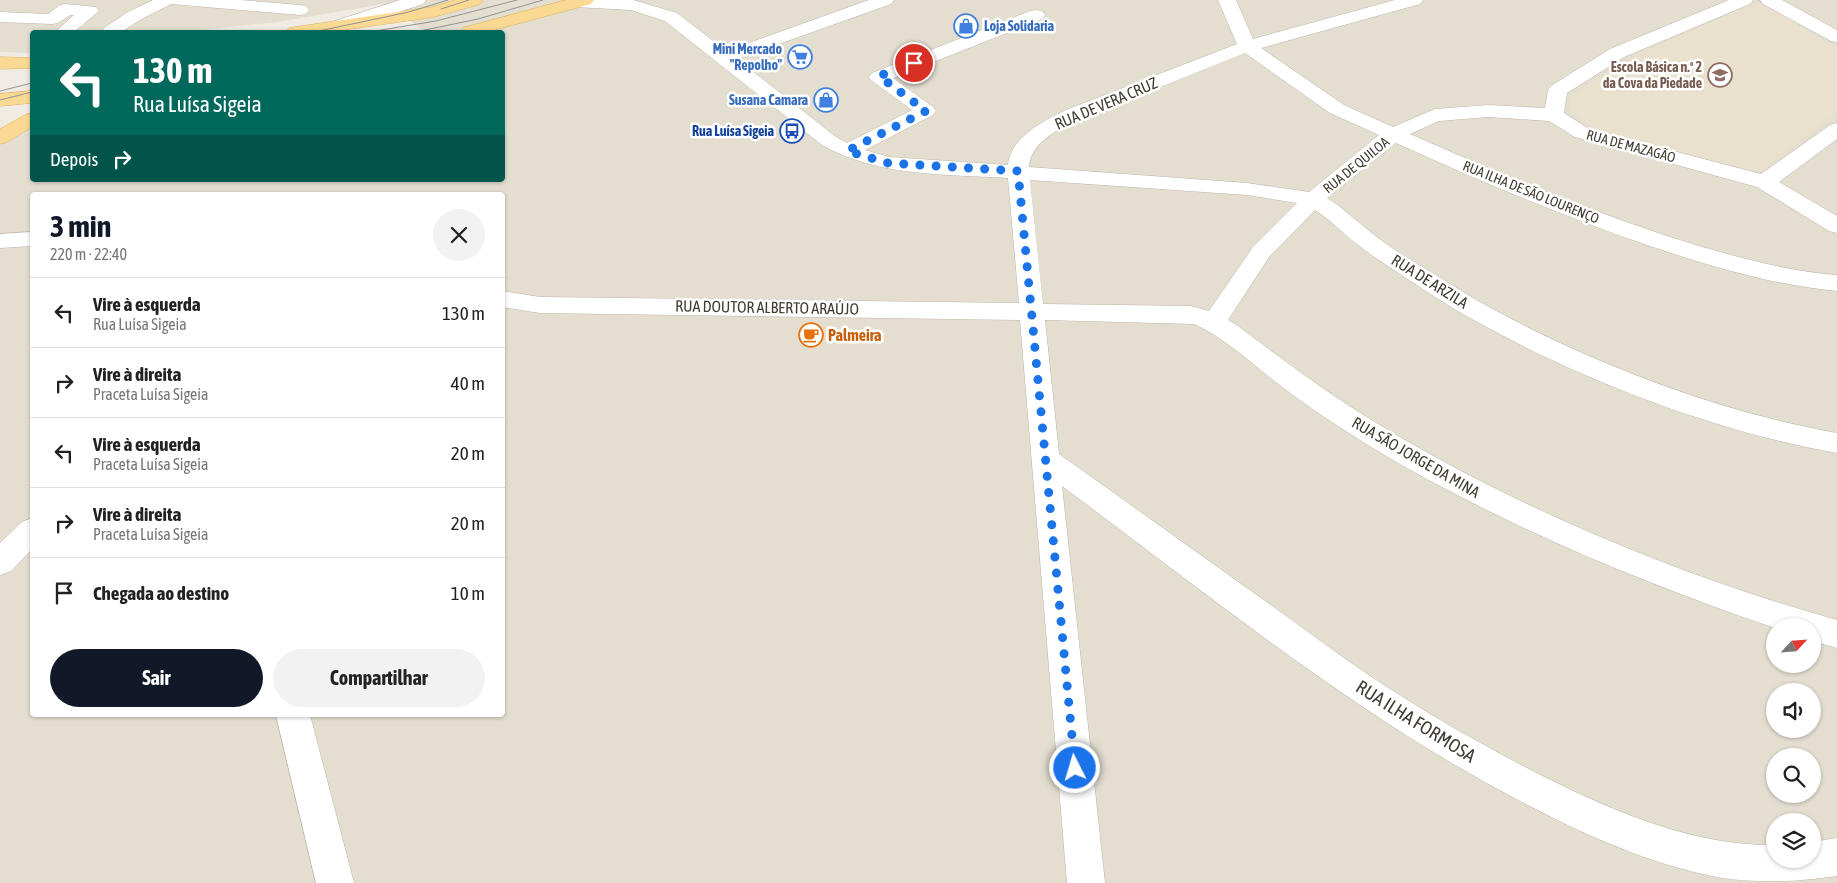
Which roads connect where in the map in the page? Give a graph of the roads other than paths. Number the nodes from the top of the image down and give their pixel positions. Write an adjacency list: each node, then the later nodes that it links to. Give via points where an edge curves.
1 (166, 0): 18 (street)
2 (175, 0): 12 (street)
3 (417, 0): 16 (street)
4 (474, 0): 16 (main road, via 434,12)
5 (664, 0): 15 (street)
6 (885, 0): 24 (street)
7 (1227, 0): 23 (street)
8 (1414, 0): 23 (street, RUA DE VERA CRUZ)
9 (1744, 0): 29 (street, via 1617,53 1558,90)
10 (1769, 0): 22 (street)
11 (580, 1): 15 (street, via 632,5); 21 (main road)
12 (301, 5): 19 (street)
13 (1036, 15): 35 (street, via 879,76 926,111)
14 (0, 17): 17 (street, via 52,20 66,9 90,12)
15 (671, 17): 24 (street)
16 (338, 26): 20 (main road)
17 (67, 30)
18 (113, 30)
19 (296, 30)
20 (310, 30)
21 (477, 30)
22 (1837, 37)
23 (1247, 46): 33 (street, RUA ILHA DE SÃO LOURENÇO, via 1337,109); 36 (street, RUA DE VERA CRUZ, via 1051,125 1022,152)
24 (723, 58): 35 (street, via 829,141)
25 (30, 61): 26 (main road)
26 (0, 63)
27 (30, 97): 28 (main road)
28 (0, 100): 31 (main road)
29 (1554, 116): 33 (street, RUA DE QUILOA, via 1488,111 1436,115); 37 (street, RUA DE MAZAGÃO, via 1582,133)
30 (30, 120): 34 (main road)
31 (0, 123)
32 (1837, 129): 37 (street)
33 (1394, 134): 38 (street, RUA DE QUILOA); 42 (street, RUA ILHA DE SÃO LOURENÇO, via 1507,185 1617,227 1722,262 1805,280)
34 (0, 138)
35 (847, 151): 36 (street, via 888,163)
36 (1018, 171): 38 (street, RUA DE ARZILA, via 1247,188); 44 (street, RUA DE VERA CRUZ)
37 (1765, 182): 39 (street, RUA DE MAZAGÃO)
38 (1313, 199): 45 (street, RUA DE QUILOA, via 1261,252); 46 (street, RUA DE ARZILA, via 1412,271 1491,319 1584,364 1706,411)
39 (1837, 226)
40 (30, 238): 41 (street)
41 (0, 240)
42 (1837, 283)
43 (505, 299): 44 (street, RUA DOUTOR ALBERTO ARAÚJO, via 540,305)
44 (1031, 311): 45 (street, RUA SÃO JORGE DA MINA, via 1178,312); 47 (street, RUA DE VERA CRUZ)
45 (1214, 322): 50 (street, RUA SÃO JORGE DA MINA, via 1375,436 1502,505 1650,571)
46 (1837, 443)
47 (1046, 459): 54 (street, RUA ILHA FORMOSA, via 1359,687 1433,735 1519,783 1595,821 1653,842 1712,857 1767,864); 56 (street, RUA DE VERA CRUZ)
48 (30, 532): 49 (street)
49 (0, 562)
50 (1785, 618)
51 (1821, 630): 52 (street)
52 (1837, 634)
53 (293, 717): 55 (street)
54 (1837, 857)
55 (334, 883)
56 (1086, 883)

